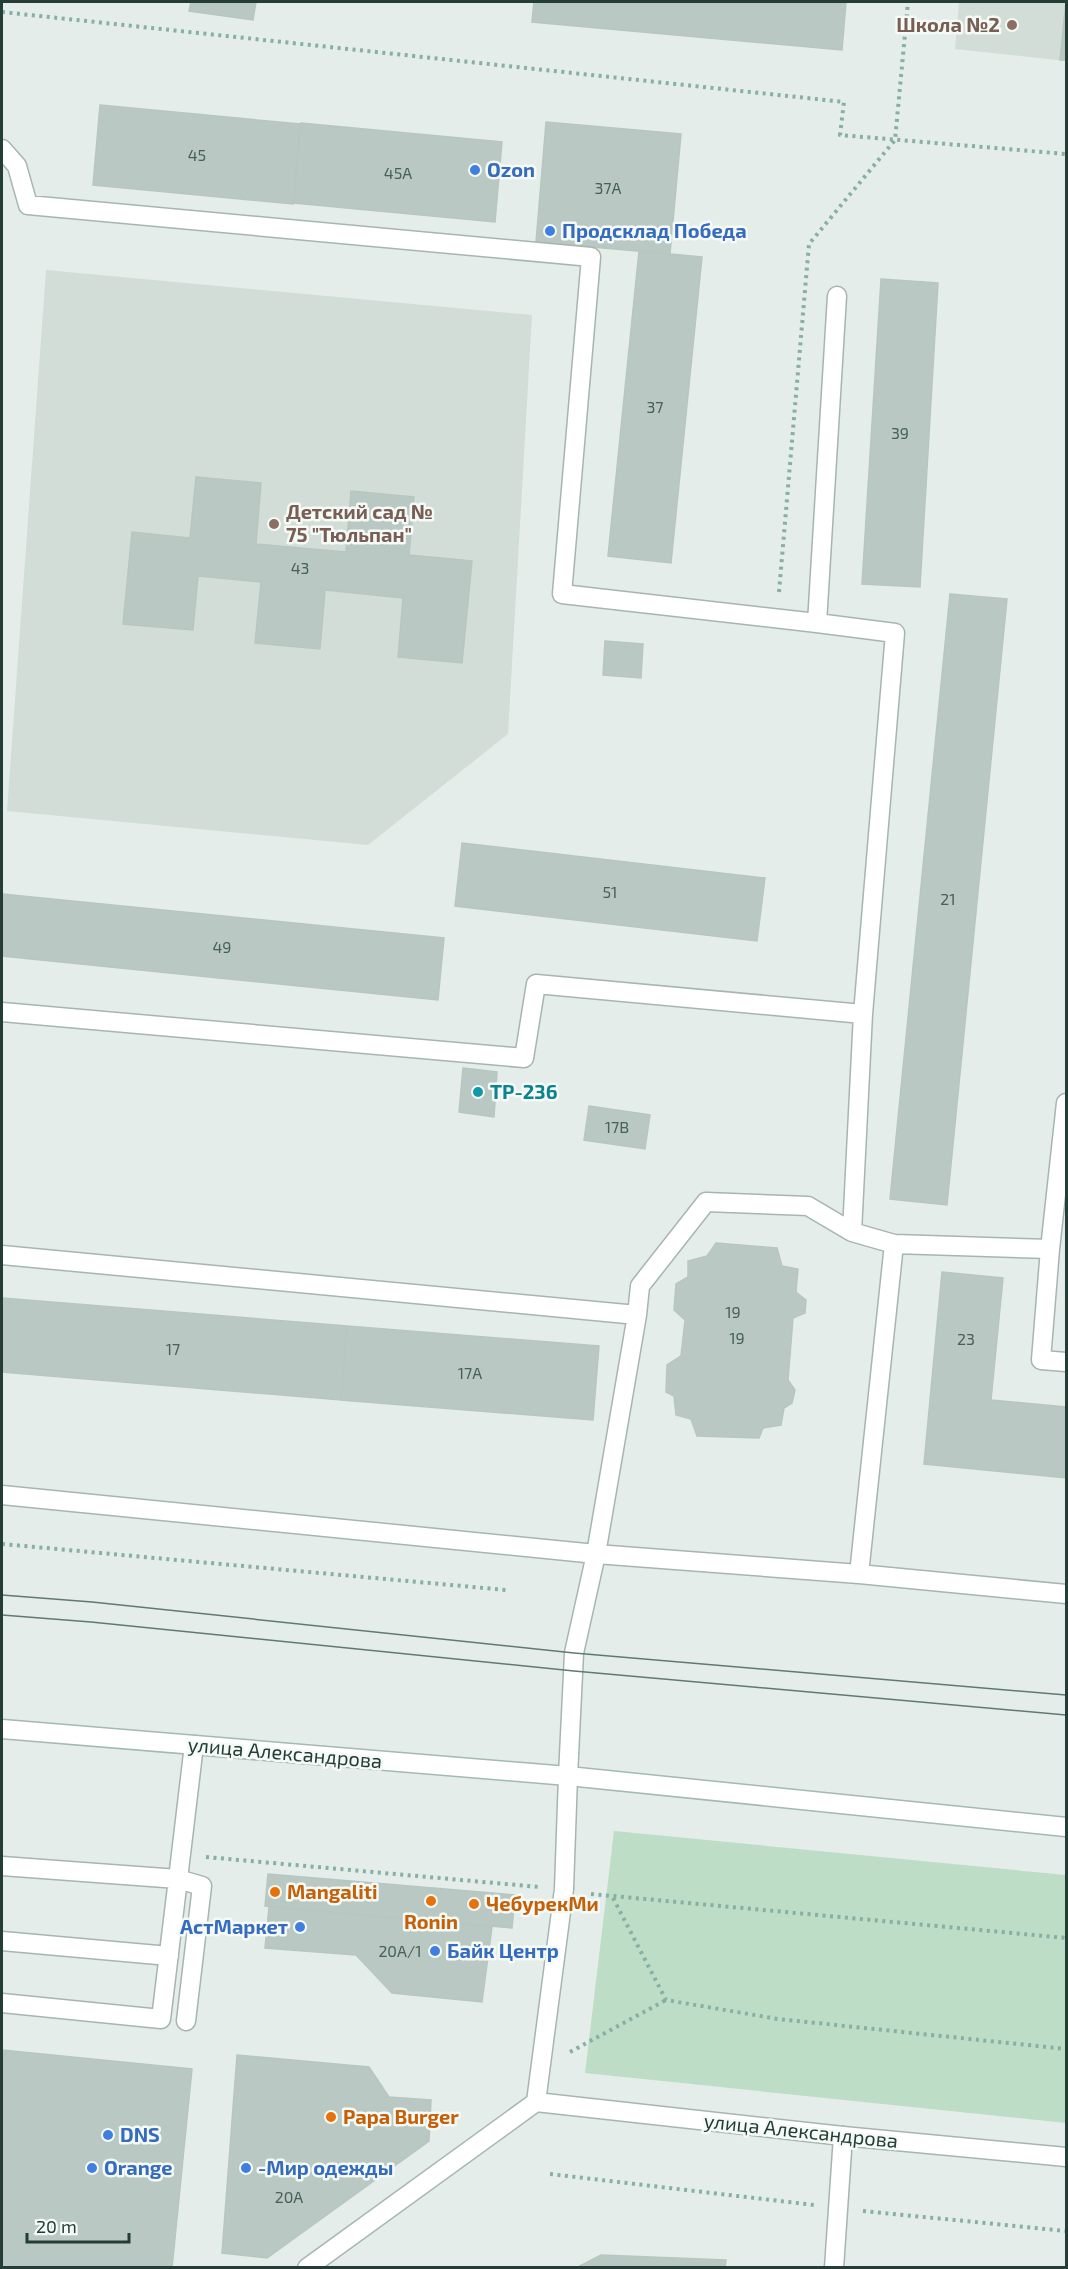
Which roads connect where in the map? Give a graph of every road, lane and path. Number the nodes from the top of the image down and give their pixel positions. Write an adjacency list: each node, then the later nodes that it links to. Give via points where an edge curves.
1 (2, 12): 3 (path, via 844,102 840,135)
2 (2, 149): 5 (street, via 17,165 28,205 591,257 562,594)
3 (1066, 154)
4 (837, 296): 5 (street)
5 (818, 623): 7 (street, via 895,633)
6 (2, 1012): 7 (street, via 524,1058 536,984)
7 (863, 1014): 9 (street)
8 (1066, 1103): 11 (street)
9 (852, 1232): 10 (street); 13 (street, via 807,1206 706,1202 640,1286)
10 (894, 1244): 11 (street); 18 (street)
11 (1050, 1249): 14 (street, via 1041,1360)
12 (2, 1255): 13 (street)
13 (637, 1315): 17 (street)
14 (1066, 1362)
15 (2, 1495): 17 (street)
16 (2, 1544): 19 (path)
17 (596, 1554): 18 (street); 23 (street, via 574,1653)
18 (859, 1574): 20 (street)
19 (506, 1590)
20 (1066, 1594)
21 (2, 1729): 22 (street, улица Александрова)
22 (194, 1745): 23 (street, улица Александрова); 25 (street)
23 (568, 1776): 24 (street, улица Александрова); 28 (street)
24 (1066, 1827)
25 (181, 1854): 27 (street); 28 (path)
26 (2, 1866): 27 (street)
27 (178, 1879): 32 (street); 35 (street, via 202,1886)
28 (564, 1889): 29 (path); 38 (street)
29 (612, 1897): 30 (path); 33 (path)
30 (1066, 1938)
31 (2, 1941): 32 (street)
32 (169, 1956): 34 (street, via 161,2019)
33 (666, 2000): 36 (path, via 778,2019); 37 (path)
34 (2, 2003)
35 (186, 2021)
36 (1066, 2049)
37 (564, 2055)
38 (536, 2102): 39 (street, улица Александрова); 44 (street)
39 (843, 2136): 40 (street, улица Александрова); 42 (street)
40 (1066, 2157)
41 (550, 2174): 42 (path)
42 (838, 2208): 43 (path); 45 (street)
43 (1066, 2231)
44 (307, 2268)
45 (834, 2268)

